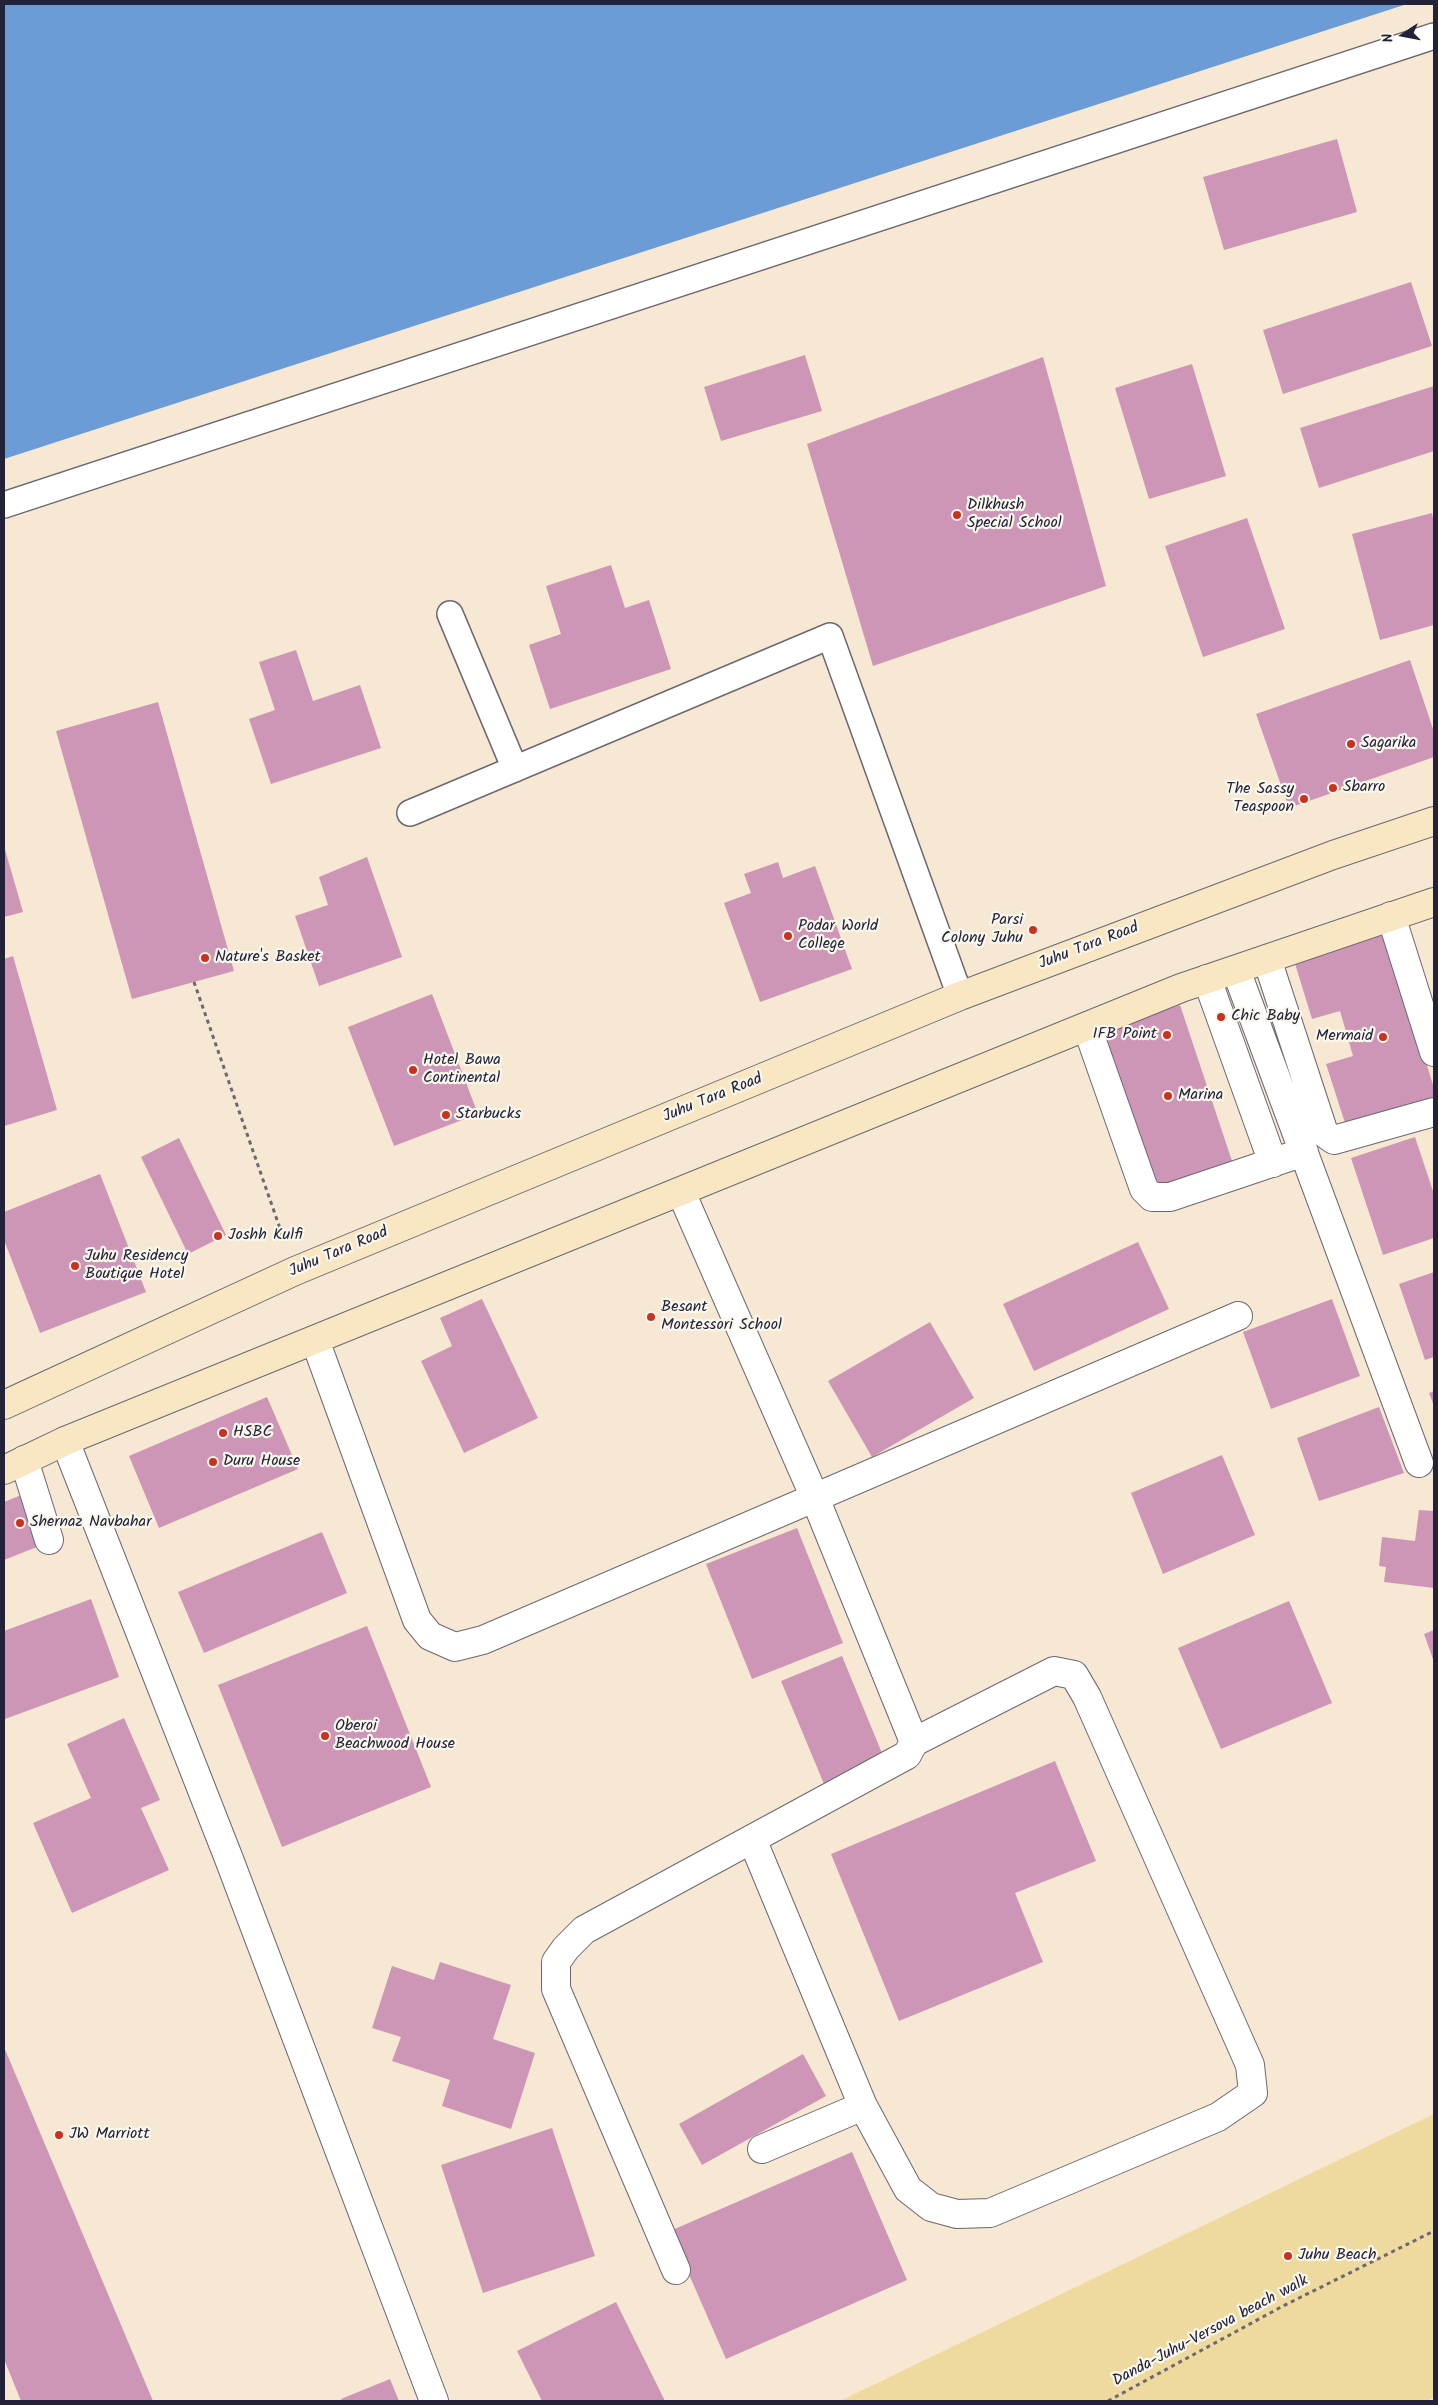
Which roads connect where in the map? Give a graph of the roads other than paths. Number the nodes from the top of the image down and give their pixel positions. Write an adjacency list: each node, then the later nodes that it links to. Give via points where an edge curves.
1 (1434, 36): 2 (lane)
2 (4, 505)
3 (450, 614): 4 (lane)
4 (515, 769): 5 (lane); 12 (lane, via 830,636)
5 (410, 813)
6 (1434, 821): 12 (main road, Juhu Tara Road, via 1333,855)
7 (1434, 902): 8 (main road)
8 (1391, 916): 9 (main road); 14 (street)
9 (1267, 960): 10 (main road); 17 (street, via 1324,1134 1334,1140)
10 (1236, 970): 11 (main road); 15 (street)
11 (1208, 979): 13 (main road); 16 (street)
12 (960, 996): 23 (main road, Juhu Tara Road, via 295,1271)
13 (1087, 1027): 19 (street, via 1144,1189 1152,1197 1170,1197); 20 (main road)
14 (1434, 1052)
15 (1276, 1077): 16 (street); 18 (street)
16 (1246, 1088): 19 (street)
17 (1434, 1112)
18 (1304, 1152): 19 (street); 25 (street)
19 (1273, 1163)
20 (681, 1192): 22 (main road); 27 (street)
21 (1238, 1316): 27 (street)
22 (315, 1340): 24 (main road); 27 (street, via 418,1620 430,1636 455,1647 483,1640)
23 (5, 1400)
24 (65, 1442): 26 (main road); 34 (street, via 229,1858)
25 (1420, 1462)
26 (14, 1465): 28 (street)
27 (815, 1498): 29 (street)
28 (49, 1540)
29 (914, 1742): 30 (street, via 907,1755); 31 (street, via 1054,1671 1074,1675 1087,1696 1250,2065 1253,2093 1218,2117 990,2213 957,2214 931,2207 908,2189)
30 (752, 1838): 31 (street); 33 (street, via 584,1930 556,1962 556,1989)
31 (863, 2106): 32 (street)
32 (762, 2150)
33 (676, 2270)
34 (434, 2401)

